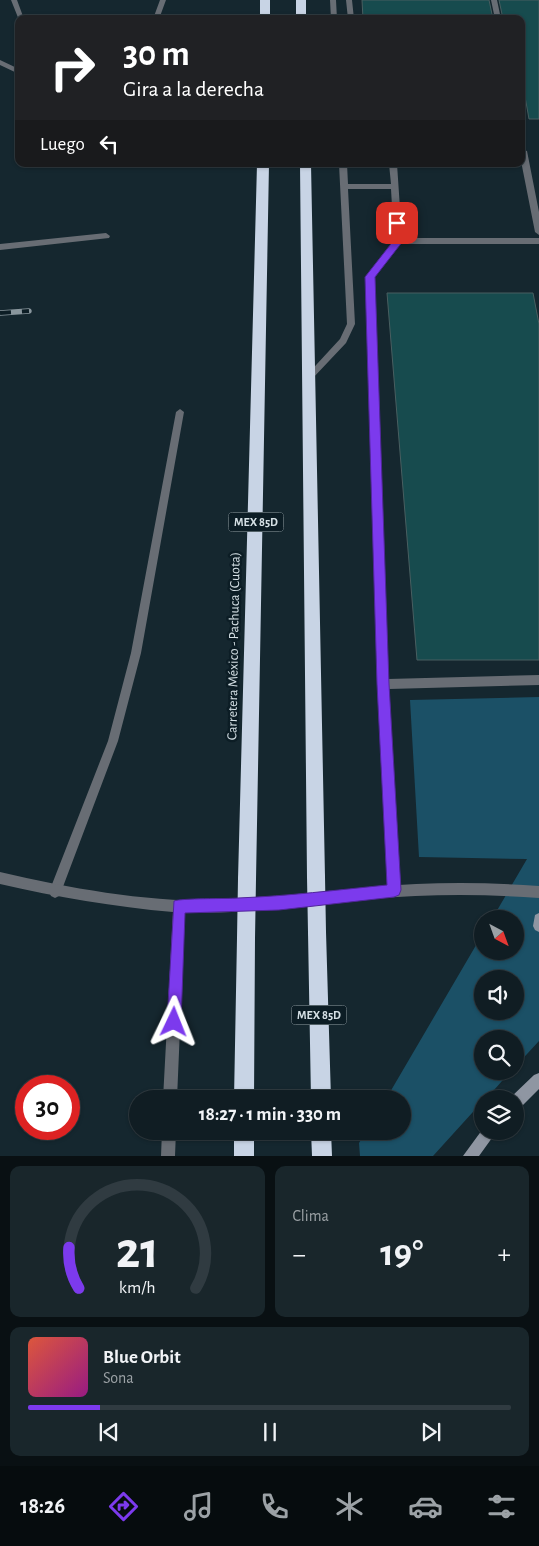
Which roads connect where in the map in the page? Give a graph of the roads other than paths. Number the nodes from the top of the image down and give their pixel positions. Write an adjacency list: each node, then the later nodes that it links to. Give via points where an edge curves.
1 (14, 0): 8 (street)
2 (163, 0): 9 (street)
3 (265, 0): 10 (highway)
4 (301, 0): 11 (highway)
5 (333, 0): 12 (street)
6 (349, 0): 13 (street)
7 (494, 0): 14 (street)
8 (20, 15)
9 (157, 15)
10 (265, 15)
11 (302, 15)
12 (334, 15)
13 (350, 15)
14 (497, 15)
15 (0, 62): 16 (street)
16 (15, 70)
17 (525, 165): 24 (street)
18 (263, 167): 42 (highway, Carretera México - Pachuca (Cuota) / MEX 85D, bridge)
19 (304, 167): 29 (highway, MEX 85D)
20 (342, 167): 22 (street)
21 (393, 167): 23 (street)
22 (344, 186): 23 (street); 29 (street, via 351,324 343,341)
23 (395, 187): 26 (street)
24 (539, 232)
25 (106, 236): 28 (street)
26 (398, 241): 27 (street); 32 (street, via 370,277)
27 (539, 241)
28 (0, 247)
29 (309, 377): 43 (highway, MEX 85D, bridge)
30 (180, 412): 35 (street, via 136,653 113,741)
31 (539, 680): 32 (street)
32 (383, 684): 34 (street)
33 (0, 878): 35 (street)
34 (394, 890): 36 (street, via 484,888); 37 (street, via 279,903)
35 (55, 892): 37 (street)
36 (539, 892)
37 (179, 906): 41 (street)
38 (539, 919): 39 (street)
39 (539, 926)
40 (539, 1080): 44 (street)
41 (170, 1090)
42 (244, 1090)
43 (321, 1090)
44 (524, 1094)
45 (169, 1140): 49 (street)
46 (244, 1140): 50 (highway)
47 (321, 1140): 51 (highway)
48 (483, 1140): 52 (street)
49 (168, 1156)
50 (244, 1156)
51 (322, 1156)
52 (470, 1156)

